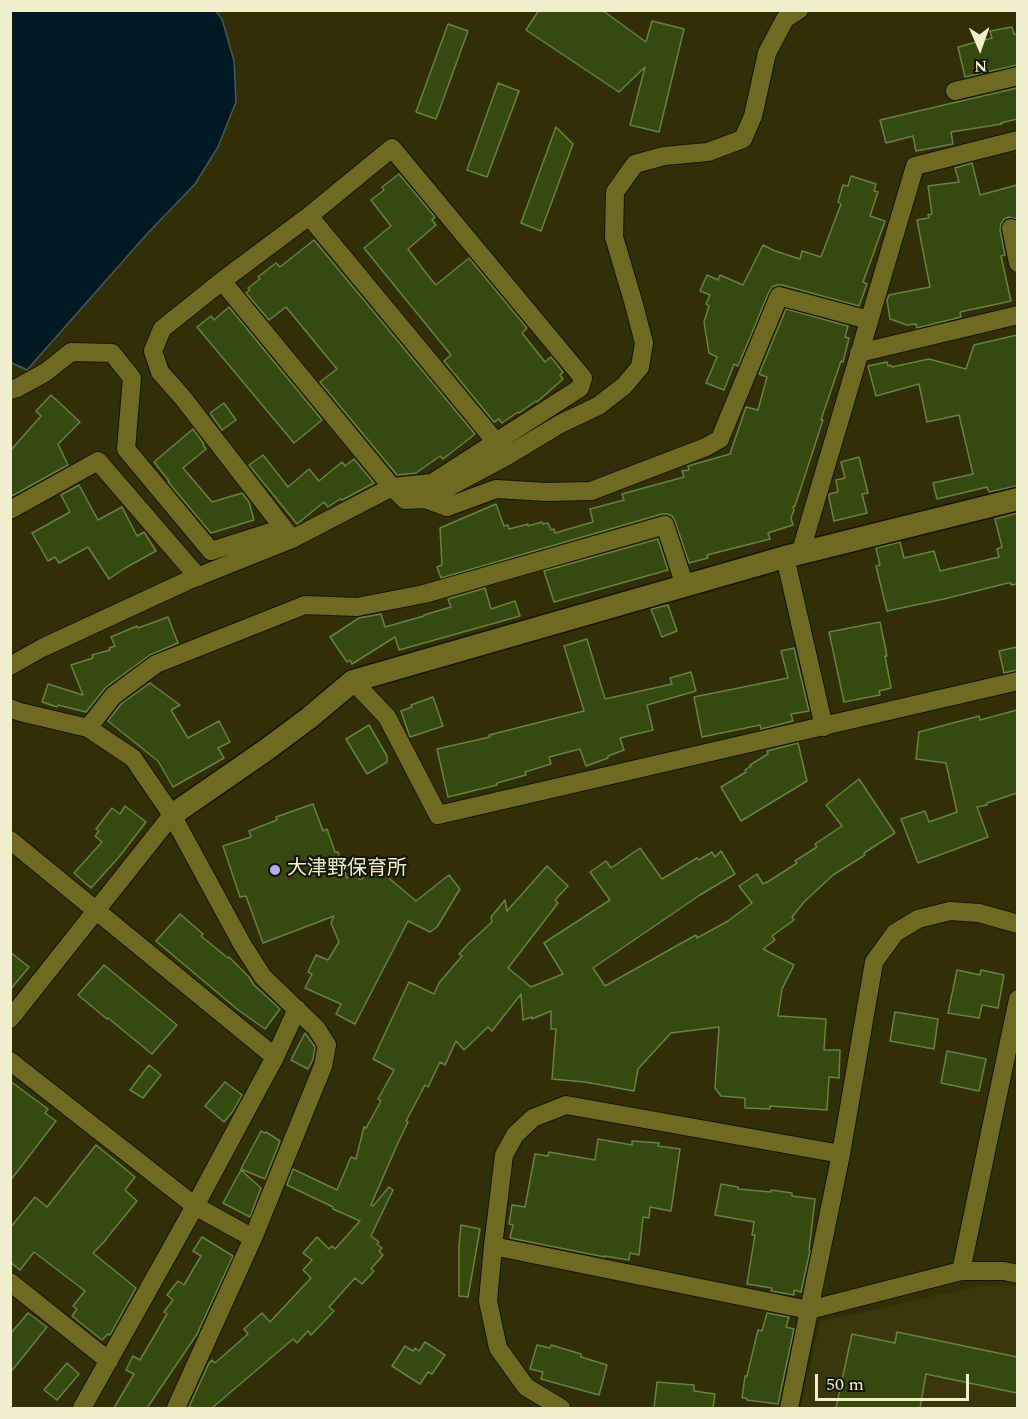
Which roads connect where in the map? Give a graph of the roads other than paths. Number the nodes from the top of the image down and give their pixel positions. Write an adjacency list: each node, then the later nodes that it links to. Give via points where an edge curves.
1 (799, 10): 15 (street, via 785,19 767,53 753,116 743,139 708,152 664,156 635,164 615,192 614,237 644,343 640,367 624,386 598,406)
2 (1017, 76): 3 (street)
3 (955, 91)
4 (1017, 141): 10 (street, via 915,166)
5 (309, 216): 8 (street); 13 (street); 13 (street, via 392,148 583,378 580,388)
6 (1011, 228): 7 (street)
7 (1017, 263)
8 (222, 281): 14 (street); 18 (street, via 162,329 153,351 160,372)
9 (1017, 315): 11 (street)
10 (869, 320): 11 (street); 15 (street, via 779,296 720,439 706,447 591,491 496,489 447,507)
11 (859, 353): 19 (street)
12 (10, 390): 18 (street, via 46,372 70,352 112,353 132,378 126,448 211,551)
13 (496, 442): 14 (street, via 432,483)
14 (392, 487): 15 (street, via 405,500); 18 (street)
15 (425, 499)
16 (1017, 499): 19 (street)
17 (10, 510): 20 (street, via 98,461)
18 (287, 533): 20 (street)
19 (793, 555): 21 (street); 26 (street)
20 (198, 577): 22 (street)
21 (685, 586): 23 (street); 27 (street, via 665,525 424,594 357,607 305,605 156,663 113,696)
22 (10, 666)
23 (353, 681): 26 (street, via 387,717 438,815); 28 (street, via 300,724)
24 (1017, 681): 26 (street)
25 (10, 708): 27 (street)
26 (824, 727)
27 (88, 728): 28 (street, via 133,758)
28 (172, 815): 30 (street); 33 (street, via 263,977)
29 (10, 840): 30 (street)
30 (97, 911): 34 (street); 35 (street)
31 (1017, 924): 37 (street, via 979,913 950,911 918,919 896,933 874,962)
32 (1017, 999): 41 (street)
33 (297, 1009): 35 (street); 39 (street, via 327,1044 323,1065)
34 (10, 1019)
35 (275, 1057): 38 (street)
36 (10, 1061): 38 (street)
37 (841, 1154): 40 (street, via 566,1105 533,1118 515,1135 504,1155); 44 (street)
38 (195, 1206): 39 (street); 45 (street)
39 (253, 1238): 47 (street)
40 (493, 1246): 44 (street); 48 (street, via 488,1301 498,1348 526,1387)
41 (960, 1271): 42 (street); 44 (street)
42 (1017, 1274)
43 (10, 1282): 45 (street)
44 (809, 1310): 49 (street)
45 (109, 1361): 46 (street)
46 (82, 1408)
47 (176, 1408)
48 (561, 1408)
49 (789, 1408)

